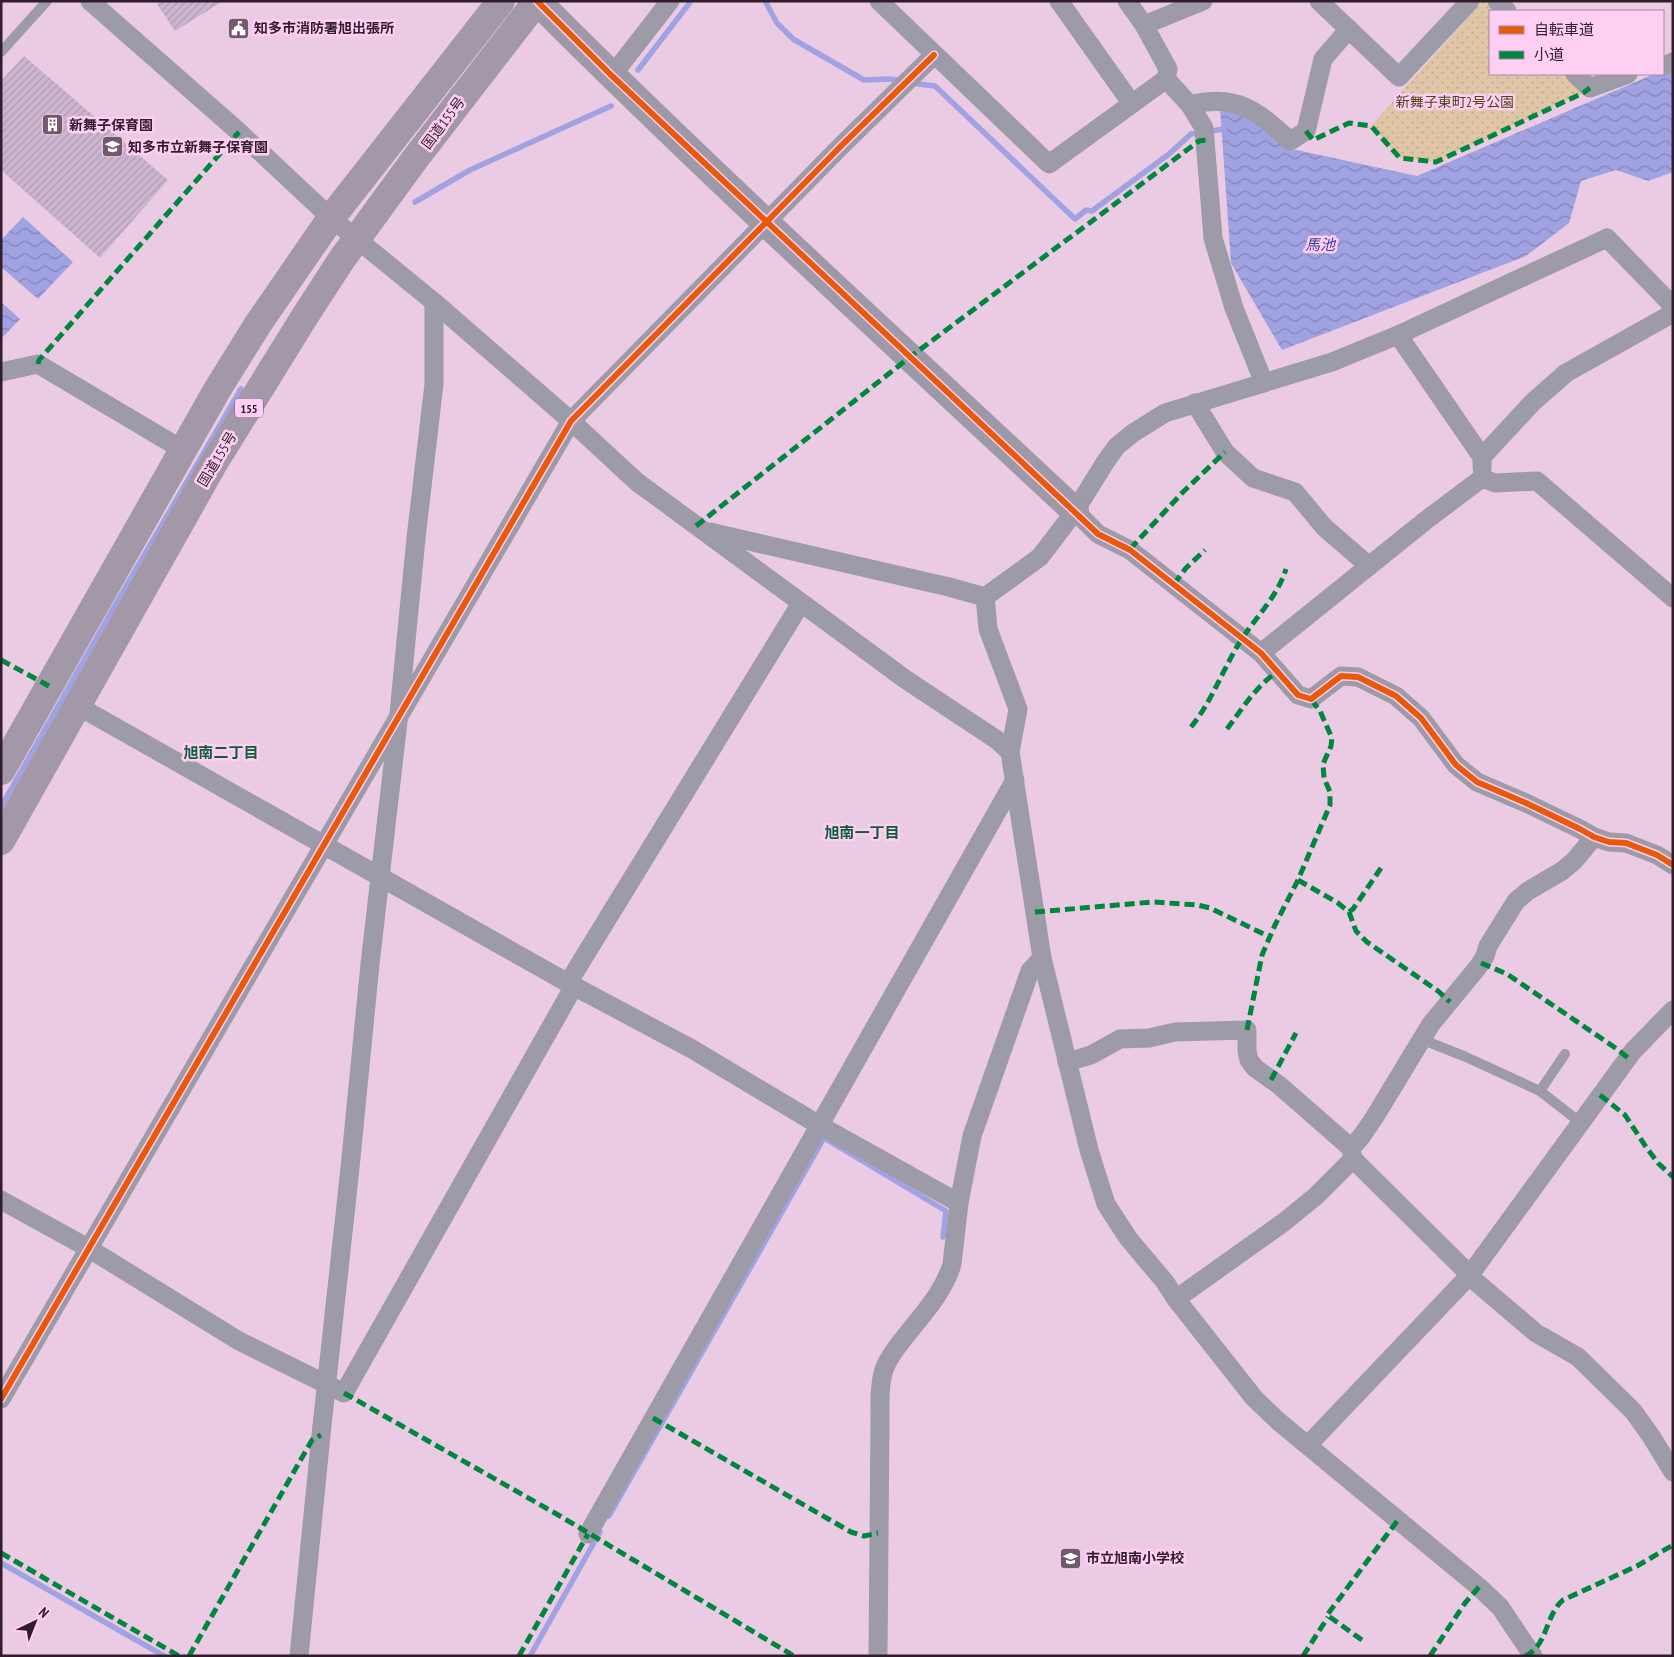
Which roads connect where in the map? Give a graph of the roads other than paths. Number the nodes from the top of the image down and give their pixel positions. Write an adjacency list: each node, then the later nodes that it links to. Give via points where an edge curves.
1 (47, 1): 16 (lane)
2 (90, 1): 24 (street)
3 (501, 1): 24 (highway, 国道155号 / 155)
4 (537, 1): 18 (street); 26 (highway, 国道155号 / 155)
5 (670, 1): 18 (street)
6 (879, 1): 17 (street)
7 (1059, 1): 22 (street)
8 (1127, 1): 14 (street)
9 (1203, 1): 14 (street)
10 (1319, 1): 15 (street)
11 (1470, 1): 15 (street, via 1399,77)
12 (1497, 1): 13 (street)
13 (1507, 10)
14 (1144, 25): 21 (street, via 1168,70)
15 (1349, 29): 23 (street, via 1323,59 1306,131 1290,141 1268,121 1246,108 1222,100)
16 (1, 52)
17 (934, 54): 22 (street, via 1049,164); 25 (street)
18 (610, 74): 25 (street)
19 (1576, 75): 20 (street, via 1590,88)
20 (1625, 75)
21 (1166, 79): 22 (street); 23 (street)
22 (1132, 104)
23 (1190, 105): 32 (street, via 1204,128 1213,238 1234,308)
24 (331, 218): 26 (street); 35 (highway, 国道155号 / 155, via 258,324)
25 (766, 222): 34 (street); 38 (street)
26 (356, 240): 27 (street); 45 (highway, 国道155号 / 155, via 214,462)
27 (434, 302): 34 (street); 46 (street, via 434,384)
28 (1673, 306): 30 (street, via 1607,238)
29 (1673, 311): 36 (street, via 1566,373 1533,402)
30 (1398, 335): 32 (street, via 1332,362); 36 (street)
31 (1, 372): 35 (street, via 38,364)
32 (1264, 383): 33 (street)
33 (1194, 403): 38 (street, via 1165,413 1117,446); 40 (street, via 1224,452 1253,478 1295,492 1324,527)
34 (571, 421): 39 (street, via 637,482); 46 (street)
35 (183, 450): 48 (highway, 国道155号 / 155)
36 (1482, 457): 37 (street)
37 (1482, 478): 40 (street); 42 (street, via 1495,483 1537,481)
38 (1075, 511): 41 (street, via 1040,557); 44 (street, via 1098,534 1130,550)
39 (702, 530): 41 (street); 43 (street)
40 (1369, 566): 44 (street)
41 (985, 597): 47 (street, via 988,629 1018,709)
42 (1673, 598)
43 (801, 603): 47 (street); 56 (street)
44 (1260, 653): 50 (street, via 1298,695 1311,699 1341,676 1358,677 1396,696 1421,718 1456,765 1477,782)
45 (78, 706): 51 (highway, 国道155号 / 155); 52 (street)
46 (400, 713): 52 (street); 54 (street)
47 (1010, 752): 49 (street)
48 (1, 771)
49 (1015, 780): 55 (street); 63 (street)
50 (1594, 837): 53 (street, via 1626,843); 58 (street, via 1562,871 1516,901 1478,967)
51 (1, 841)
52 (325, 844): 54 (street); 67 (street)
53 (1673, 865)
54 (381, 877): 56 (street); 70 (street)
55 (1042, 958): 60 (street); 66 (street, via 1030,971 972,1136)
56 (571, 984): 63 (street, via 692,1049); 70 (street, via 344,1393)
57 (1673, 1010): 62 (street, via 1633,1051)
58 (1421, 1039): 61 (lane, via 1466,1056); 64 (street)
59 (1565, 1054): 61 (lane)
60 (1067, 1062): 64 (street, via 1091,1055 1120,1039 1149,1038 1175,1032 1247,1030 1247,1051 1255,1068 1279,1085); 69 (street, via 1088,1150 1106,1204)
61 (1540, 1092): 62 (lane)
62 (1581, 1123): 68 (street)
63 (819, 1125): 66 (street); 74 (street)
64 (1352, 1153): 68 (street); 69 (street, via 1316,1196)
65 (1, 1200): 67 (street)
66 (960, 1203): 76 (street, via 950,1274 893,1350 881,1382)
67 (88, 1248): 70 (street, via 239,1341); 71 (street)
68 (1470, 1276): 72 (street); 73 (street, via 1536,1333 1578,1356 1633,1412)
69 (1176, 1299): 72 (street, via 1254,1398)
70 (326, 1383): 75 (street)
71 (1, 1399)
72 (1308, 1445): 77 (street, via 1479,1587 1500,1607)
73 (1673, 1472)
74 (588, 1534)
75 (299, 1656)
76 (878, 1656)
77 (1533, 1656)

